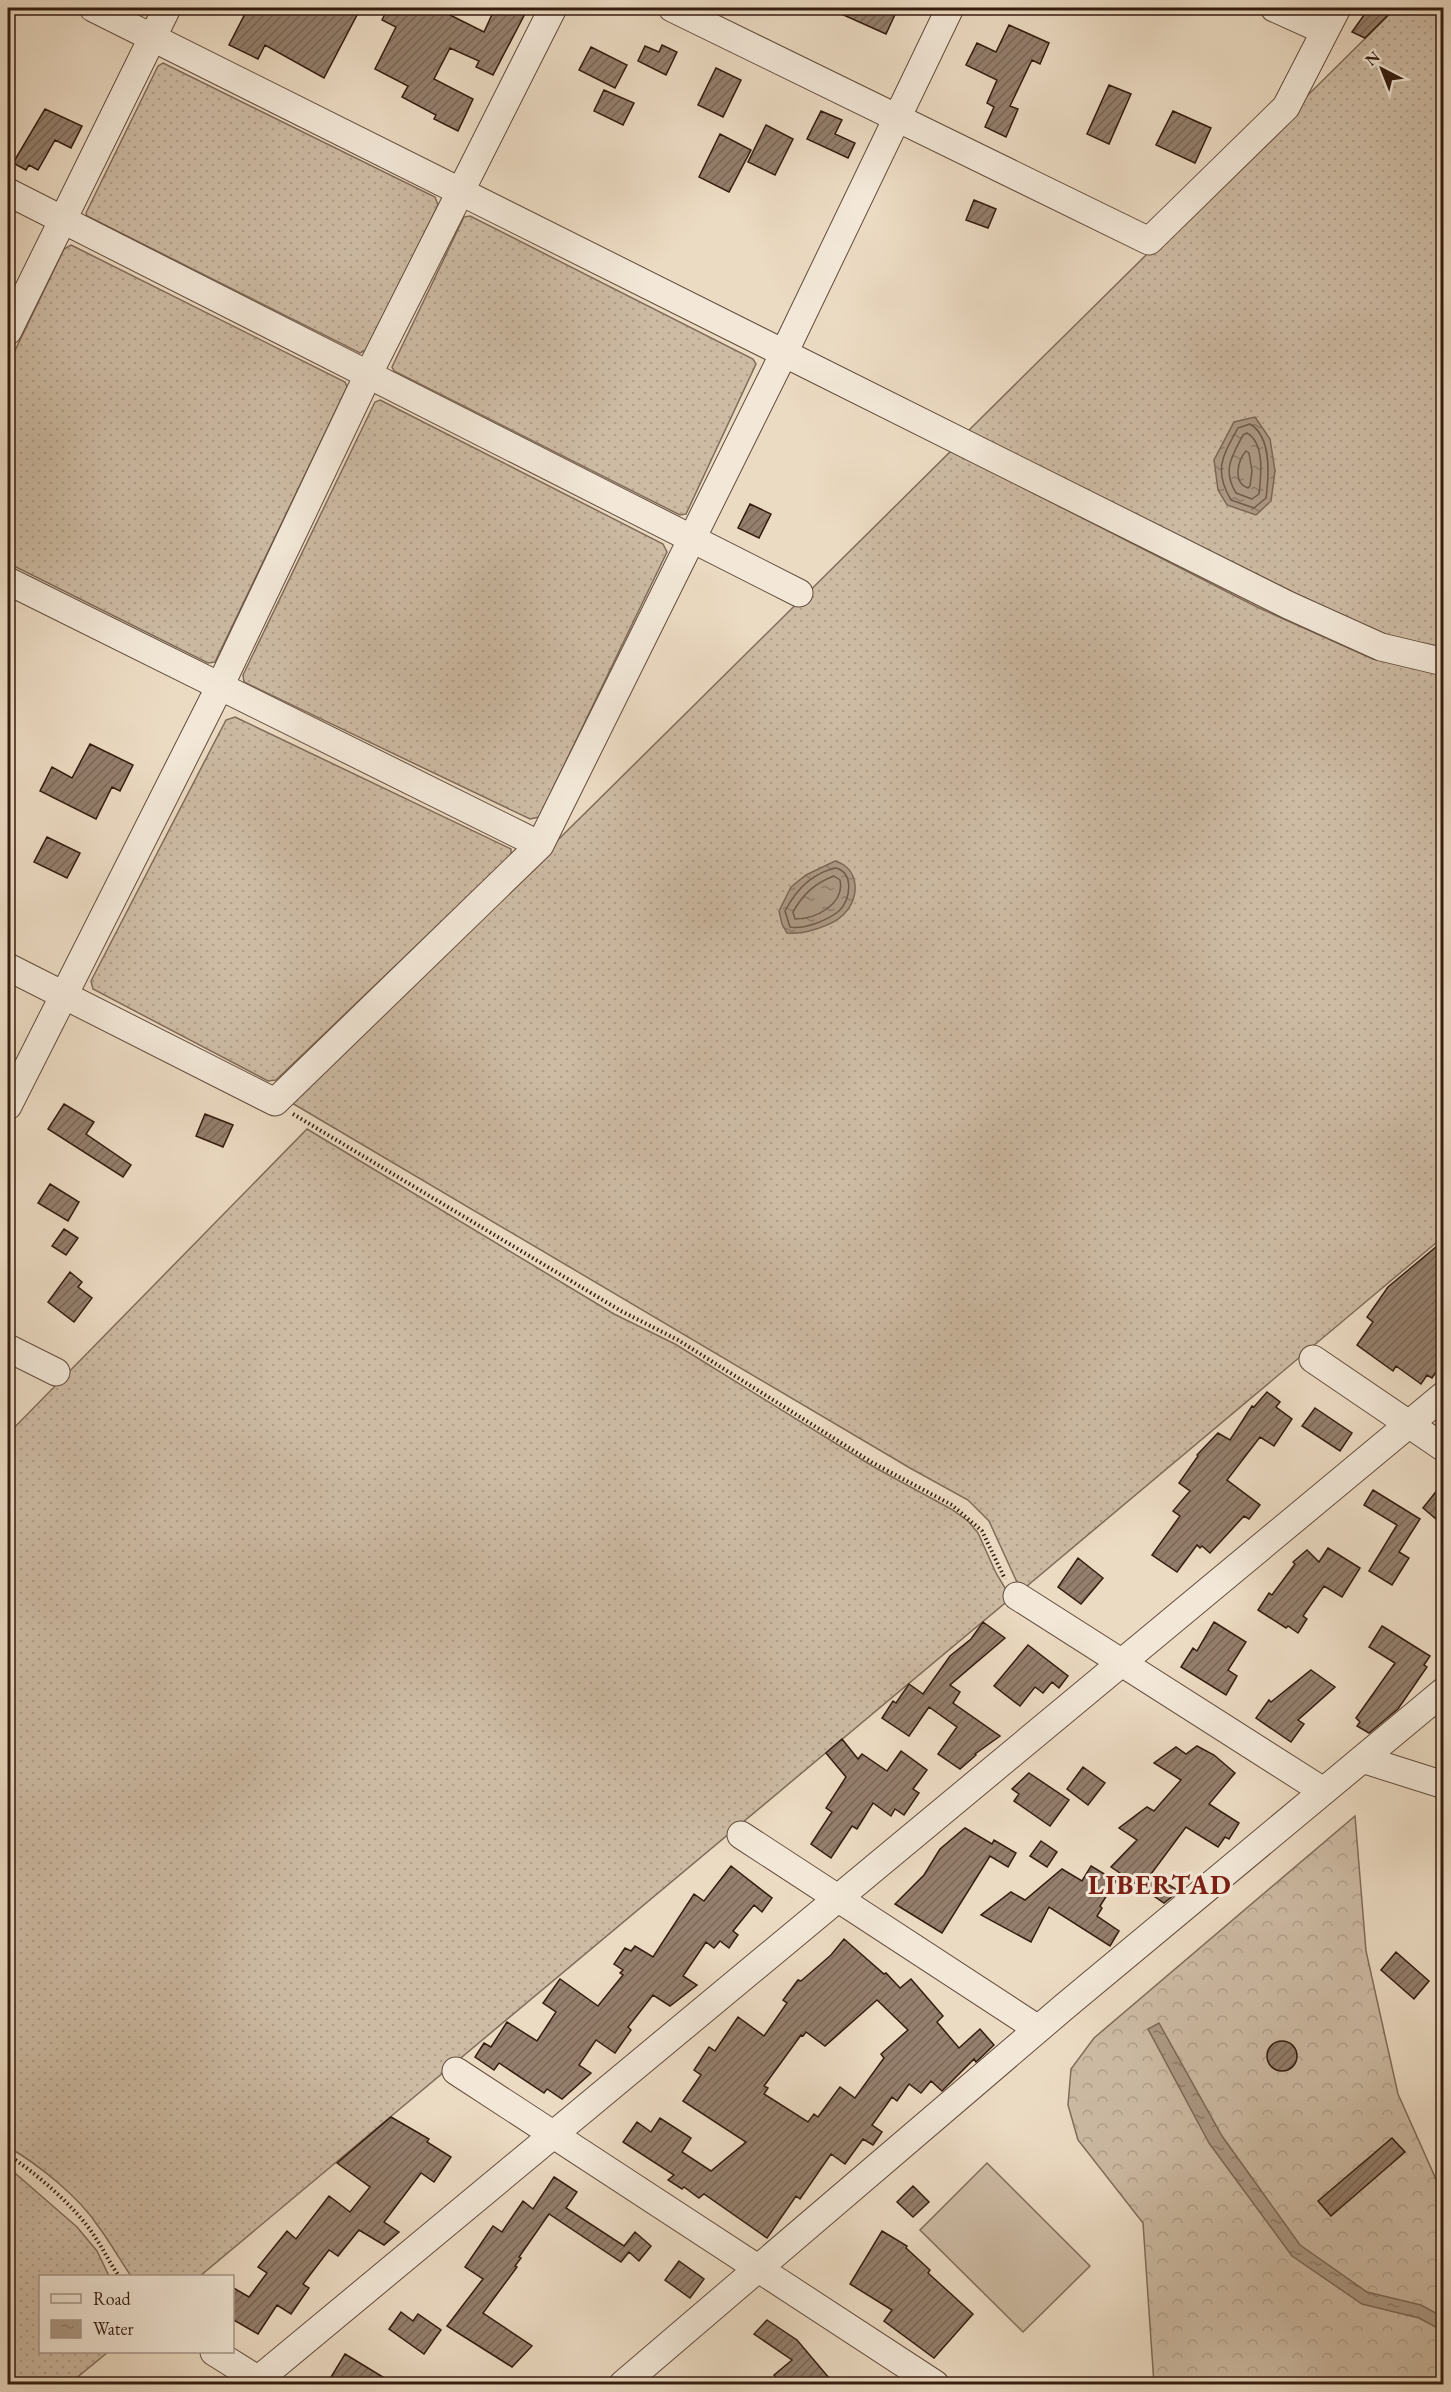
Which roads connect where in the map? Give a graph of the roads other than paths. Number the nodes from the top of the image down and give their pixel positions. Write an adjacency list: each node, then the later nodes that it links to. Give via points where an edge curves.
1 (93, 8): 9 (street)
2 (167, 8): 9 (street)
3 (553, 8): 11 (street)
4 (672, 8): 10 (street)
5 (950, 8): 10 (street)
6 (1274, 8): 8 (street)
7 (1337, 8): 8 (street)
8 (1325, 31): 10 (street, via 1286,107 1149,241)
9 (152, 37): 11 (street); 13 (street)
10 (897, 118): 15 (street)
11 (460, 191): 15 (street); 16 (street)
12 (8, 192): 13 (street)
13 (62, 220): 14 (street); 16 (street)
14 (8, 331)
15 (784, 353): 17 (street); 20 (street, via 1298,610 1381,647)
16 (368, 375): 17 (street); 21 (street)
17 (692, 538): 19 (street); 22 (street)
18 (8, 581): 21 (street)
19 (799, 593)
20 (1443, 662)
21 (220, 686): 22 (street); 24 (street)
22 (540, 845): 24 (street, via 274,1102)
23 (8, 967): 24 (street)
24 (63, 995): 25 (street)
25 (8, 1106)
26 (8, 1348): 28 (street)
27 (1313, 1359): 30 (street)
28 (56, 1372)
29 (1443, 1395): 30 (street)
30 (1409, 1424): 31 (street); 33 (street)
31 (1443, 1448)
32 (1017, 1596): 33 (street)
33 (1123, 1664): 37 (street); 39 (street)
34 (1443, 1691): 35 (street)
35 (1362, 1759): 36 (street); 37 (street)
36 (1443, 1785)
37 (1323, 1791): 40 (street)
38 (741, 1835): 39 (street)
39 (838, 1899): 40 (street); 42 (street)
40 (1038, 2029): 43 (street)
41 (456, 2071): 42 (street)
42 (554, 2135): 43 (street); 45 (street)
43 (758, 2269): 46 (street); 47 (street)
44 (215, 2353): 45 (street)
45 (259, 2383)
46 (623, 2385)
47 (935, 2385)

